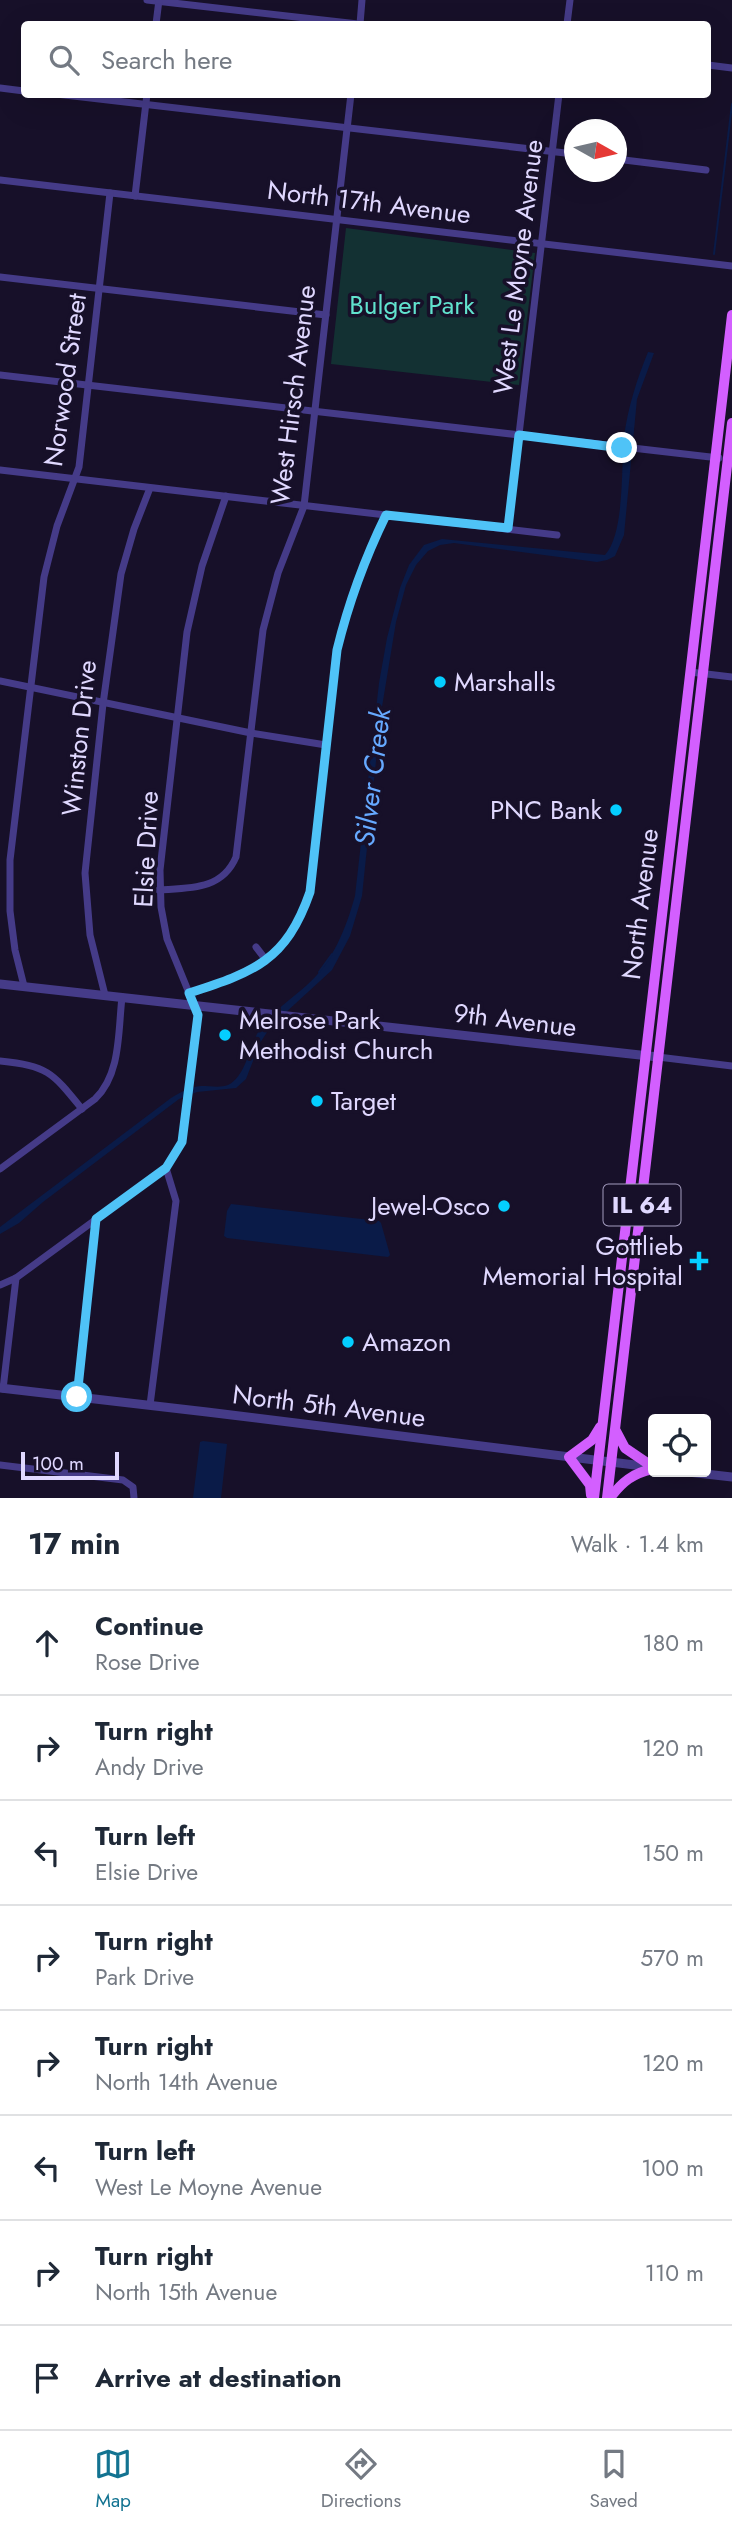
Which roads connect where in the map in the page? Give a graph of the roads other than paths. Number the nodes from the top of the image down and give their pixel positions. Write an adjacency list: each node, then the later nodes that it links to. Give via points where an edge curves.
1 (147, 0): 4 (street)
2 (362, 0): 7 (street)
3 (570, 0): 8 (street)
4 (159, 1): 5 (street); 6 (street)
5 (156, 21)
6 (333, 21)
7 (359, 21)
8 (567, 21)
9 (711, 65): 10 (street)
10 (732, 68)
11 (0, 88): 12 (street)
12 (21, 91)
13 (89, 98): 17 (street)
14 (147, 98): 17 (street)
15 (351, 98): 18 (street, West Hirsch Avenue)
16 (559, 98): 19 (street, West Le Moyne Avenue)
17 (146, 105): 18 (street); 25 (street)
18 (347, 129): 19 (street); 26 (street, West Hirsch Avenue)
19 (552, 152): 20 (street); 27 (street, West Le Moyne Avenue)
20 (564, 153)
21 (627, 160): 22 (street)
22 (706, 170)
23 (0, 180): 24 (street, North 17th Avenue)
24 (110, 193): 25 (street, North 17th Avenue); 30 (street, Norwood Street)
25 (135, 196): 26 (street, North 17th Avenue)
26 (337, 219): 27 (street, North 17th Avenue); 31 (street, West Hirsch Avenue)
27 (542, 243): 28 (street, North 17th Avenue); 37 (street, West Le Moyne Avenue)
28 (732, 267)
29 (0, 277): 30 (street)
30 (99, 289): 31 (street); 34 (street, Norwood Street)
31 (326, 315): 35 (street, West Hirsch Avenue)
32 (732, 315): 38 (main road, North Avenue / IL 64)
33 (0, 374): 34 (street)
34 (88, 385): 35 (street); 41 (street, Norwood Street)
35 (314, 411): 37 (street); 44 (street, West Hirsch Avenue)
36 (732, 424): 39 (main road, North Avenue / IL 64)
37 (519, 435): 38 (street); 46 (street, West Le Moyne Avenue)
38 (715, 457): 39 (street); 48 (main road, North Avenue / IL 64)
39 (730, 459): 49 (main road, North Avenue / IL 64)
40 (0, 470): 41 (street)
41 (74, 479): 42 (street); 52 (street, Norwood Street, via 44,577)
42 (150, 488): 43 (street); 53 (street, Winston Drive, via 121,574)
43 (226, 496): 44 (street); 54 (street, Elsie Drive, via 192,604)
44 (304, 506): 45 (street); 55 (street, West Hirsch Avenue, via 267,611)
45 (386, 515): 46 (street); 56 (street, via 346,611)
46 (508, 528): 47 (street)
47 (557, 535)
48 (690, 672): 49 (street); 66 (main road, North Avenue / IL 64)
49 (702, 673): 50 (street); 67 (main road, North Avenue / IL 64)
50 (732, 677)
51 (0, 681): 52 (street)
52 (29, 687): 53 (street); 61 (street, Norwood Street, via 9,888)
53 (103, 704): 54 (street); 63 (street, Winston Drive, via 85,884 90,935)
54 (177, 719): 55 (street); 57 (street, Elsie Drive)
55 (251, 733): 56 (street); 57 (street, West Hirsch Avenue, via 231,866 211,884)
56 (326, 745): 59 (street, via 310,892 293,932)
57 (159, 890): 62 (street, Elsie Drive, via 167,939)
58 (256, 947): 59 (street)
59 (266, 960): 62 (street, via 235,978)
60 (0, 984): 61 (street, 9th Avenue)
61 (24, 986): 63 (street, 9th Avenue)
62 (189, 993): 65 (street, Elsie Drive)
63 (105, 995): 64 (street, 9th Avenue)
64 (122, 997): 65 (street, 9th Avenue); 70 (street, via 113,1072 106,1088)
65 (195, 1006): 66 (street, 9th Avenue); 73 (street, Elsie Drive, via 198,1015 182,1142)
66 (645, 1056): 67 (street, 9th Avenue); 80 (main road, North Avenue / IL 64)
67 (658, 1057): 69 (street, 9th Avenue); 81 (main road, North Avenue / IL 64)
68 (0, 1061): 70 (street, via 51,1072)
69 (732, 1066)
70 (82, 1109): 72 (street)
71 (0, 1156): 72 (street)
72 (3, 1166)
73 (166, 1168): 74 (street); 79 (street, via 176,1201)
74 (96, 1219): 75 (street); 78 (street)
75 (16, 1278): 76 (street); 77 (street)
76 (0, 1285)
77 (1, 1389): 78 (street, North 5th Avenue)
78 (77, 1397): 79 (street, North 5th Avenue)
79 (150, 1405): 82 (street, North 5th Avenue)
80 (603, 1419): 82 (main road, via 592,1440); 83 (main road, North Avenue / IL 64)
81 (615, 1428): 84 (main road, North Avenue / IL 64); 86 (main road, via 625,1448)
82 (569, 1457): 83 (street, North 5th Avenue); 92 (main road, via 590,1485)
83 (598, 1461): 84 (street, North 5th Avenue); 92 (main road, North Avenue / IL 64)
84 (611, 1462): 87 (street, North 5th Avenue); 93 (main road, North Avenue / IL 64)
85 (0, 1465): 91 (street, via 123,1480 133,1487)
86 (648, 1465)
87 (648, 1467)
88 (648, 1470): 93 (main road, via 633,1475)
89 (711, 1475): 90 (street)
90 (732, 1477)
91 (134, 1498)
92 (592, 1498)
93 (609, 1498)

